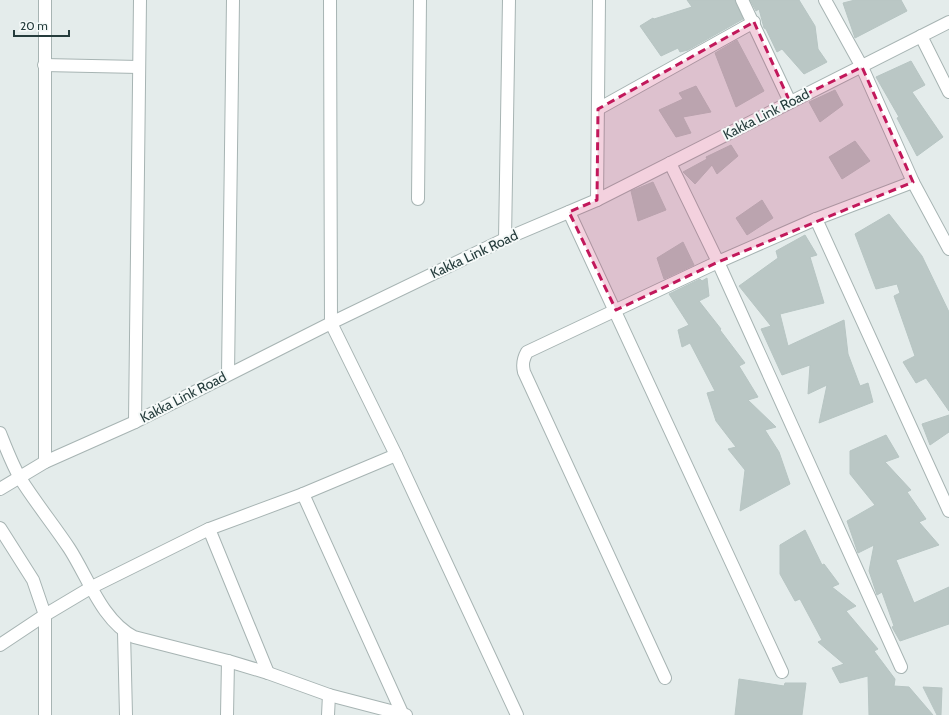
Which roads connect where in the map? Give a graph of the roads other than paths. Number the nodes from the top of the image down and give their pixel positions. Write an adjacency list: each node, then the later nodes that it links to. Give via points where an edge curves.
1 (45, 0): 13 (street)
2 (140, 0): 14 (street)
3 (233, 0): 31 (street)
4 (330, 0): 30 (street)
5 (420, 0): 22 (street)
6 (509, 0): 26 (street)
7 (599, 0): 19 (street)
8 (742, 0): 10 (street)
9 (825, 0): 15 (street)
10 (754, 22): 18 (street); 19 (street)
11 (949, 22): 12 (street, Kakka Link Road)
12 (921, 36): 15 (street, Kakka Link Road); 16 (street)
13 (44, 65): 14 (street); 35 (street)
14 (139, 67): 32 (street)
15 (862, 67): 18 (street, Kakka Link Road); 21 (street)
16 (944, 71): 17 (street)
17 (949, 92)
18 (790, 102): 20 (street, Kakka Link Road)
19 (598, 109): 23 (street)
20 (670, 163): 23 (street, Kakka Link Road); 28 (street)
21 (912, 182): 25 (street); 27 (street)
22 (418, 199)
23 (597, 200): 24 (street, Kakka Link Road)
24 (570, 212): 26 (street, Kakka Link Road); 29 (street)
25 (816, 219): 28 (street); 39 (street)
26 (505, 239): 30 (street, Kakka Link Road)
27 (949, 249)
28 (718, 262): 29 (street); 47 (street)
29 (616, 310): 48 (street); 50 (street, via 527,352 522,368)
30 (331, 323): 31 (street, Kakka Link Road); 34 (street)
31 (228, 374): 32 (street, Kakka Link Road)
32 (135, 422): 35 (street, Kakka Link Road)
33 (0, 433): 36 (street)
34 (396, 455): 38 (street); 57 (street)
35 (45, 462): 36 (street, Kakka Link Road)
36 (19, 477): 37 (street, Kakka Link Road); 42 (street, via 69,548)
37 (0, 489)
38 (303, 494): 41 (street); 52 (street)
39 (949, 511)
40 (0, 528): 43 (street, via 32,580)
41 (208, 529): 42 (street); 49 (street)
42 (92, 587): 43 (street); 44 (street, via 114,623)
43 (45, 615): 45 (street); 53 (street)
44 (124, 632): 46 (street, via 134,637); 54 (street)
45 (0, 645)
46 (228, 661): 49 (street); 55 (street)
47 (901, 667)
48 (782, 672)
49 (268, 673): 51 (street)
50 (665, 678)
51 (329, 695): 52 (street); 56 (street)
52 (404, 714)
53 (46, 715)
54 (126, 715)
55 (227, 715)
56 (328, 715)
57 (517, 715)

